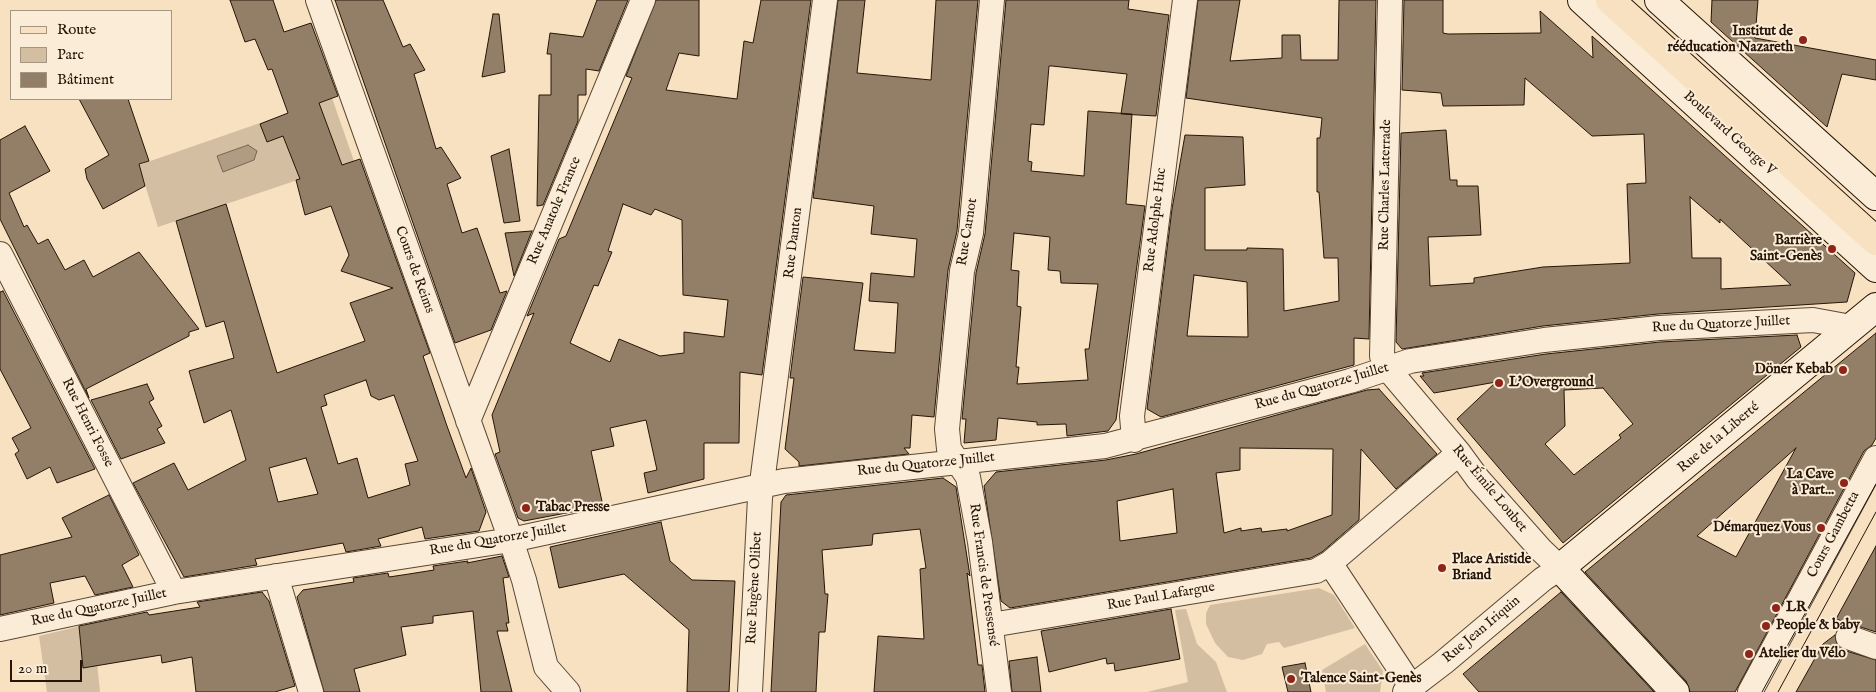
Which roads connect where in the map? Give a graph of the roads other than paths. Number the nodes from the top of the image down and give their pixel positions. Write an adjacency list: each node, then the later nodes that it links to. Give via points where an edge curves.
1 (318, 0): 19 (street, Cours de Reims)
2 (643, 0): 19 (street, Rue Anatole France)
3 (825, 0): 24 (street, Rue Danton)
4 (992, 0): 23 (street, Rue Carnot, via 971,233 962,271 947,429 949,449)
5 (1185, 0): 20 (street, Rue Adolphe Huc, via 1132,416)
6 (1390, 0): 18 (street, Rue Charles Laterrade, via 1382,356)
7 (1582, 0): 15 (main road, Boulevard George V)
8 (1610, 0): 13 (main road, Boulevard George V)
9 (1630, 0): 12 (main road)
10 (1659, 0): 11 (main road)
11 (1876, 196)
12 (1876, 219)
13 (1876, 240)
14 (0, 254): 29 (street, Rue Henri Fosse)
15 (1876, 268)
16 (1876, 307): 17 (main road, Rue de la Liberté)
17 (1851, 327): 18 (street, Rue du Quatorze Juillet, via 1813,320 1659,328 1544,340 1410,361); 27 (main road, Rue de la Liberté)
18 (1388, 369): 20 (street, Rue du Quatorze Juillet); 21 (street, Rue Émile Loubet)
19 (468, 421): 25 (street, Cours de Reims)
20 (1134, 440): 23 (street, Rue du Quatorze Juillet, via 1106,446)
21 (1459, 453): 26 (street); 27 (street, Rue Émile Loubet, via 1488,491)
22 (1876, 458): 40 (street, Cours Gambetta)
23 (958, 461): 24 (street, Rue du Quatorze Juillet); 30 (street, Rue Francis de Pressensé, via 968,477)
24 (762, 485): 25 (street, Rue du Quatorze Juillet); 37 (street, Rue Eugène Olibet)
25 (511, 540): 28 (street, Rue du Quatorze Juillet); 36 (street, Cours de Reims, via 546,667)
26 (1330, 563): 30 (street, Rue Paul Lafargue, via 1316,571); 34 (street)
27 (1560, 568): 34 (street, Rue Jean Iriquin); 39 (main road, Rue Émile Loubet)
28 (276, 576): 29 (street, Rue du Quatorze Juillet); 35 (street)
29 (174, 592): 31 (street, Rue du Quatorze Juillet)
30 (991, 626): 38 (street, Rue Francis de Pressensé)
31 (0, 630)
32 (1848, 637): 33 (street)
33 (1876, 648)
34 (1408, 689)
35 (311, 692)
36 (568, 692)
37 (750, 692)
38 (999, 692)
39 (1675, 692)
40 (1750, 692)

